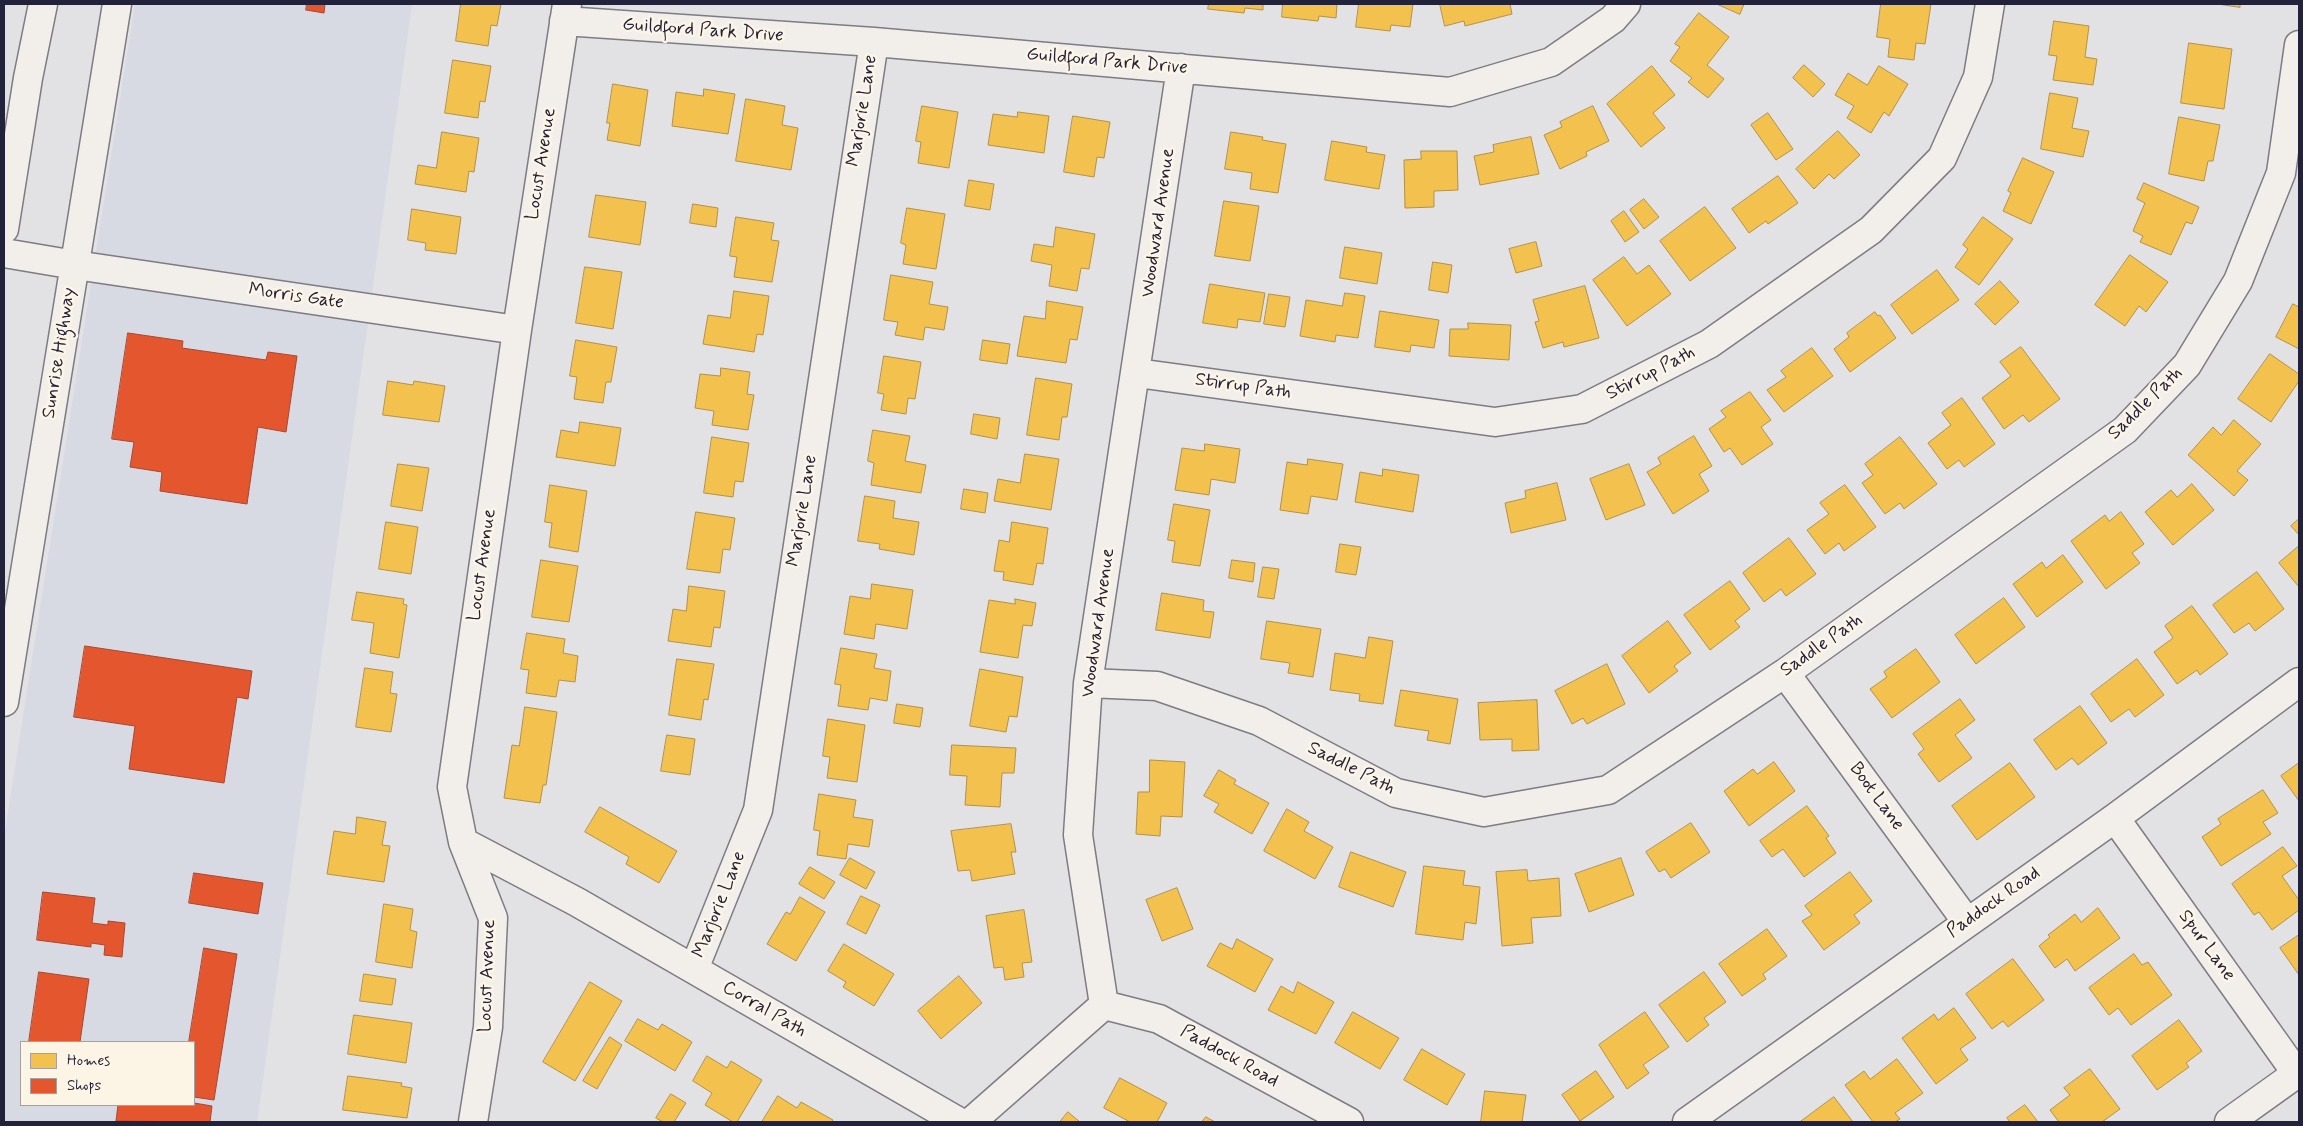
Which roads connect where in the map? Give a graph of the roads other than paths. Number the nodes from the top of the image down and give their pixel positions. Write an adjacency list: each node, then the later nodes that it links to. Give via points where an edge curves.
1 (43, 4): 9 (main road, via 26,87)
2 (117, 4): 11 (main road, Sunrise Highway)
3 (1626, 4): 8 (main road, Guildford Park Drive, via 1613,19 1551,62 1450,92)
4 (1990, 4): 13 (main road, Stirrup Path, via 1978,77 1942,158 1871,230 1708,344 1582,409 1495,422)
5 (565, 13): 6 (main road, Guildford Park Drive); 12 (main road, Locust Avenue)
6 (874, 42): 8 (main road, Guildford Park Drive); 21 (main road, Marjorie Lane, via 758,810)
7 (2299, 45): 14 (main road, Saddle Path, via 2281,173 2238,281 2187,365 2125,430)
8 (1181, 68): 13 (main road, Woodward Avenue)
9 (4, 229)
10 (4, 252): 11 (main road, Morris Gate)
11 (75, 265): 12 (main road, Morris Gate); 17 (main road, Sunrise Highway)
12 (517, 330): 19 (main road, Locust Avenue, via 452,786)
13 (1136, 373): 16 (main road, Woodward Avenue)
14 (1786, 672): 16 (main road, Saddle Path, via 1608,790 1484,812 1396,793 1259,721 1157,686); 20 (main road, Boot Lane)
15 (2299, 682): 18 (main road, Paddock Road)
16 (1088, 684): 22 (main road, Woodward Avenue, via 1078,835)
17 (4, 702)
18 (2115, 818): 20 (main road, Paddock Road); 23 (main road, Spur Lane)
19 (463, 842): 21 (main road, Corral Path); 24 (main road, Locust Avenue, via 493,918 488,1027)
20 (1968, 922): 28 (main road, Paddock Road)
21 (694, 969): 25 (main road, Corral Path)
22 (1104, 1004): 26 (main road); 27 (main road, Paddock Road, via 1159,1018)
23 (2298, 1073): 29 (main road)
24 (473, 1122)
25 (959, 1122)
26 (971, 1122)
27 (1349, 1122)
28 (1687, 1122)
29 (2229, 1122)

